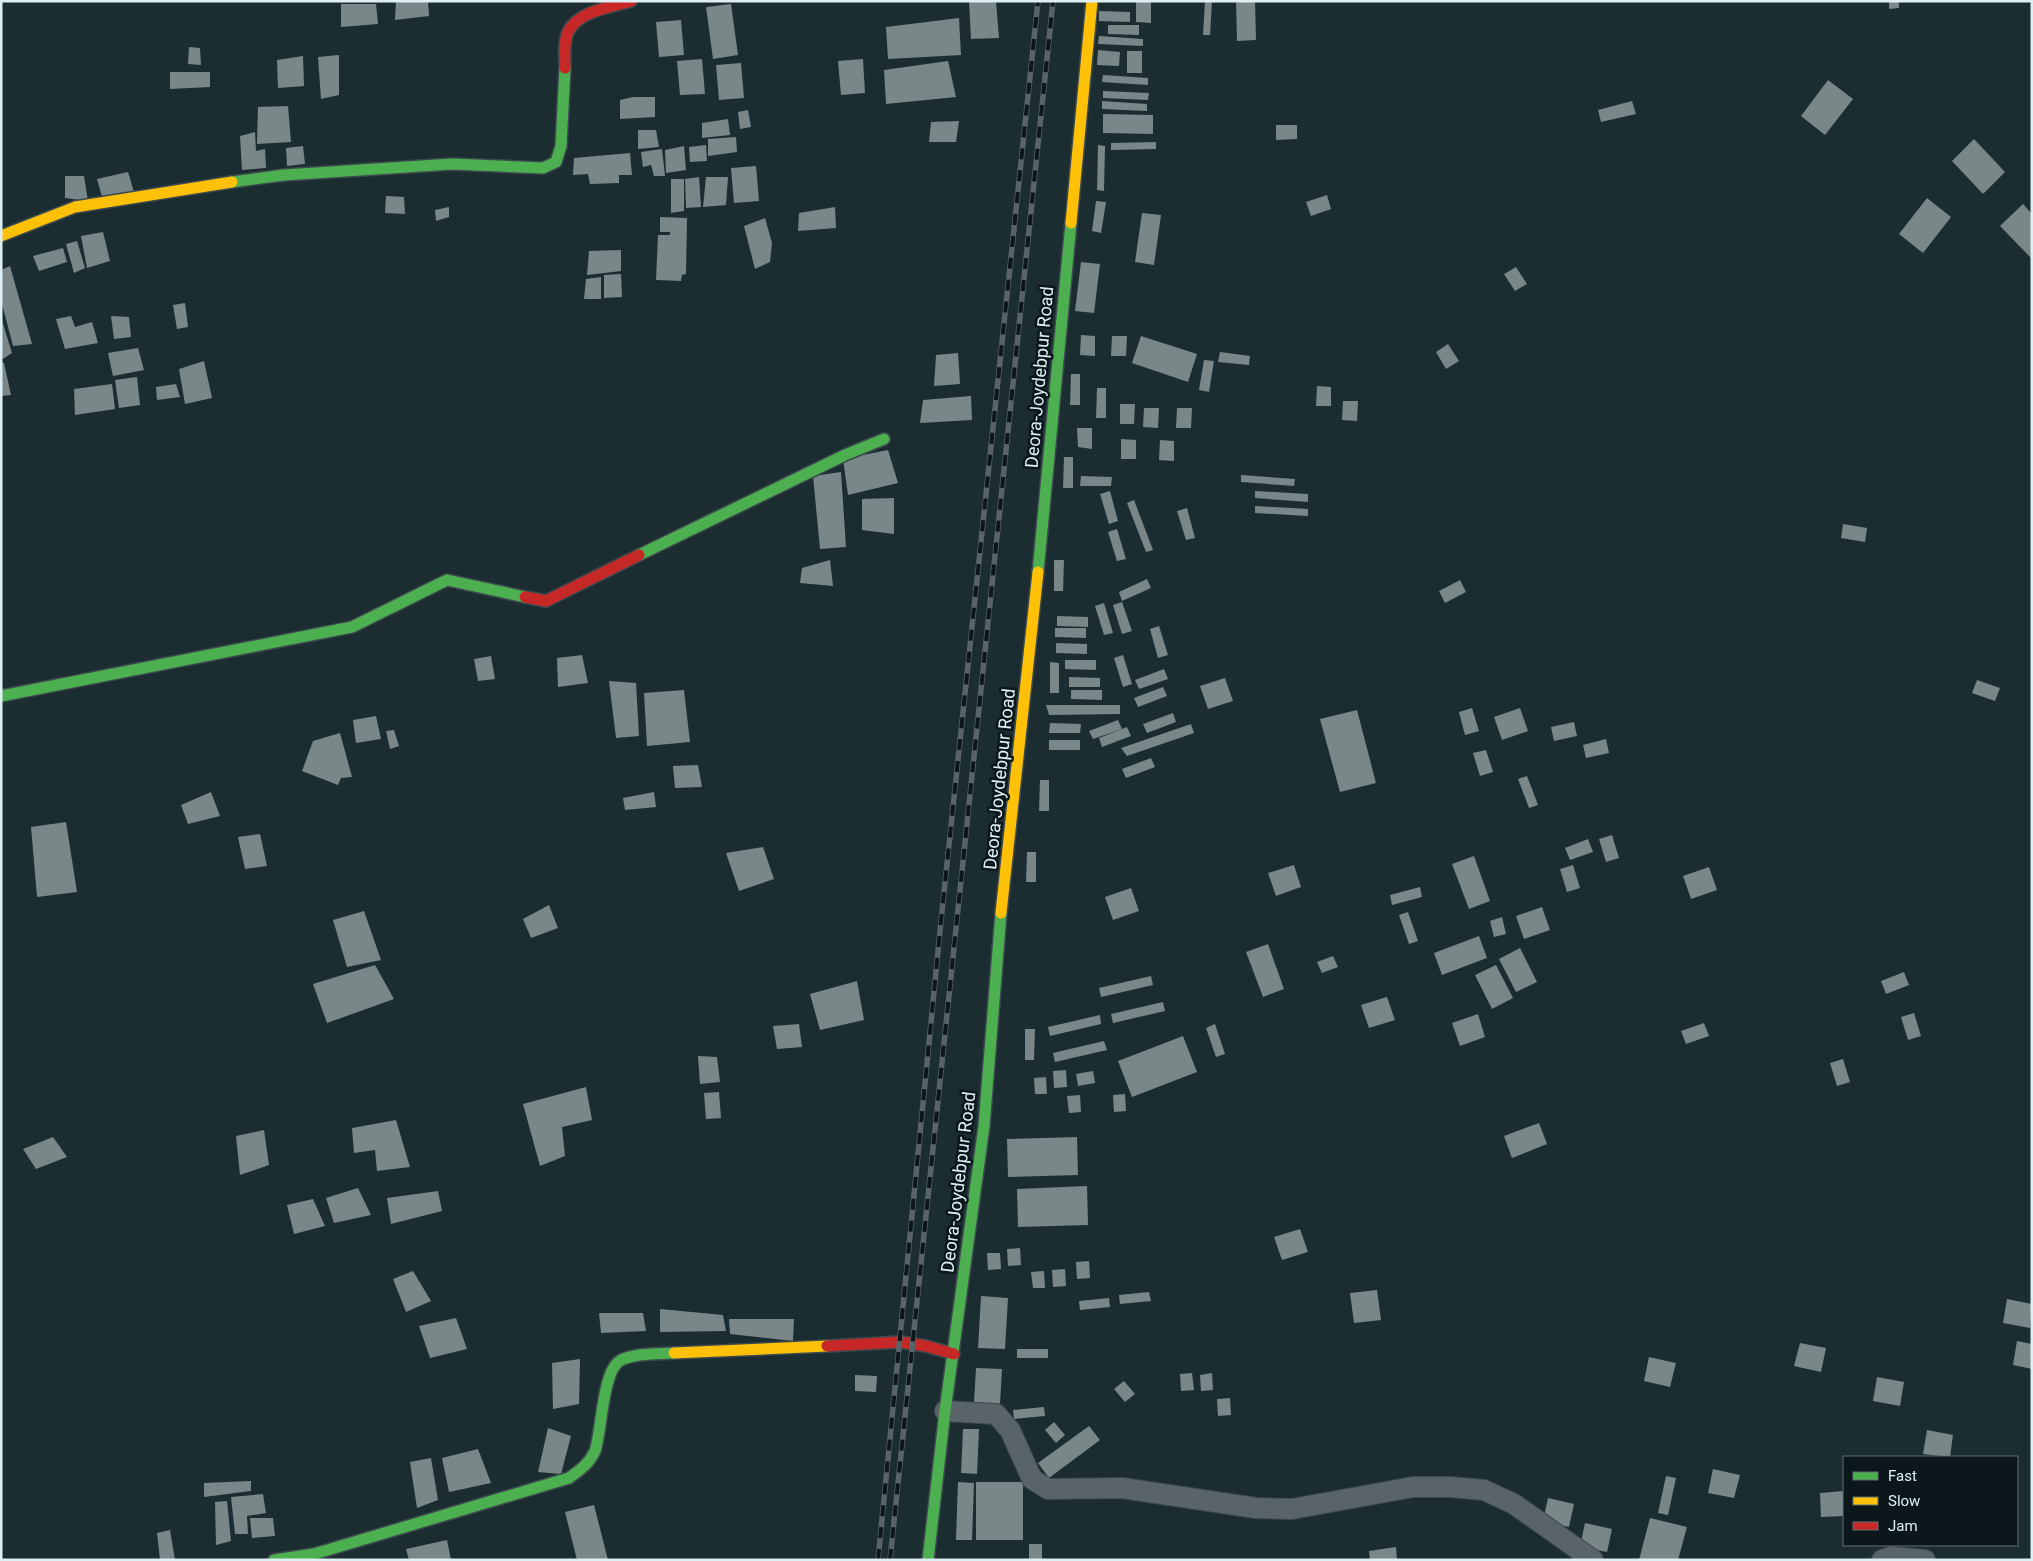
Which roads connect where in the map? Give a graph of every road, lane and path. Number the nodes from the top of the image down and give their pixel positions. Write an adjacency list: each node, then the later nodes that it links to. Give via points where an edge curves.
1 (631, 1): 3 (street, via 589,14 577,20 568,32 562,146 556,162 543,168 452,164 284,175 75,207)
2 (1092, 1): 6 (street, Deora-Joydebpur Road, via 1031,652 1000,926 984,1126)
3 (1, 236)
4 (884, 438): 5 (street, via 546,601 446,580 352,627)
5 (1, 696)
6 (954, 1354): 7 (street, Deora-Joydebpur Road); 8 (street, via 900,1342 638,1355 619,1361 609,1376 595,1450 586,1466 569,1478 314,1554)
7 (945, 1411): 9 (street, Deora-Joydebpur Road); 10 (street, via 996,1414 1010,1430 1032,1479 1048,1490 1122,1488 1256,1508 1292,1509 1413,1487 1484,1490 1514,1504)
8 (274, 1560)
9 (928, 1560)
10 (1593, 1560)
11 (1882, 1560): 12 (street, via 1891,1557)
12 (1925, 1560)

